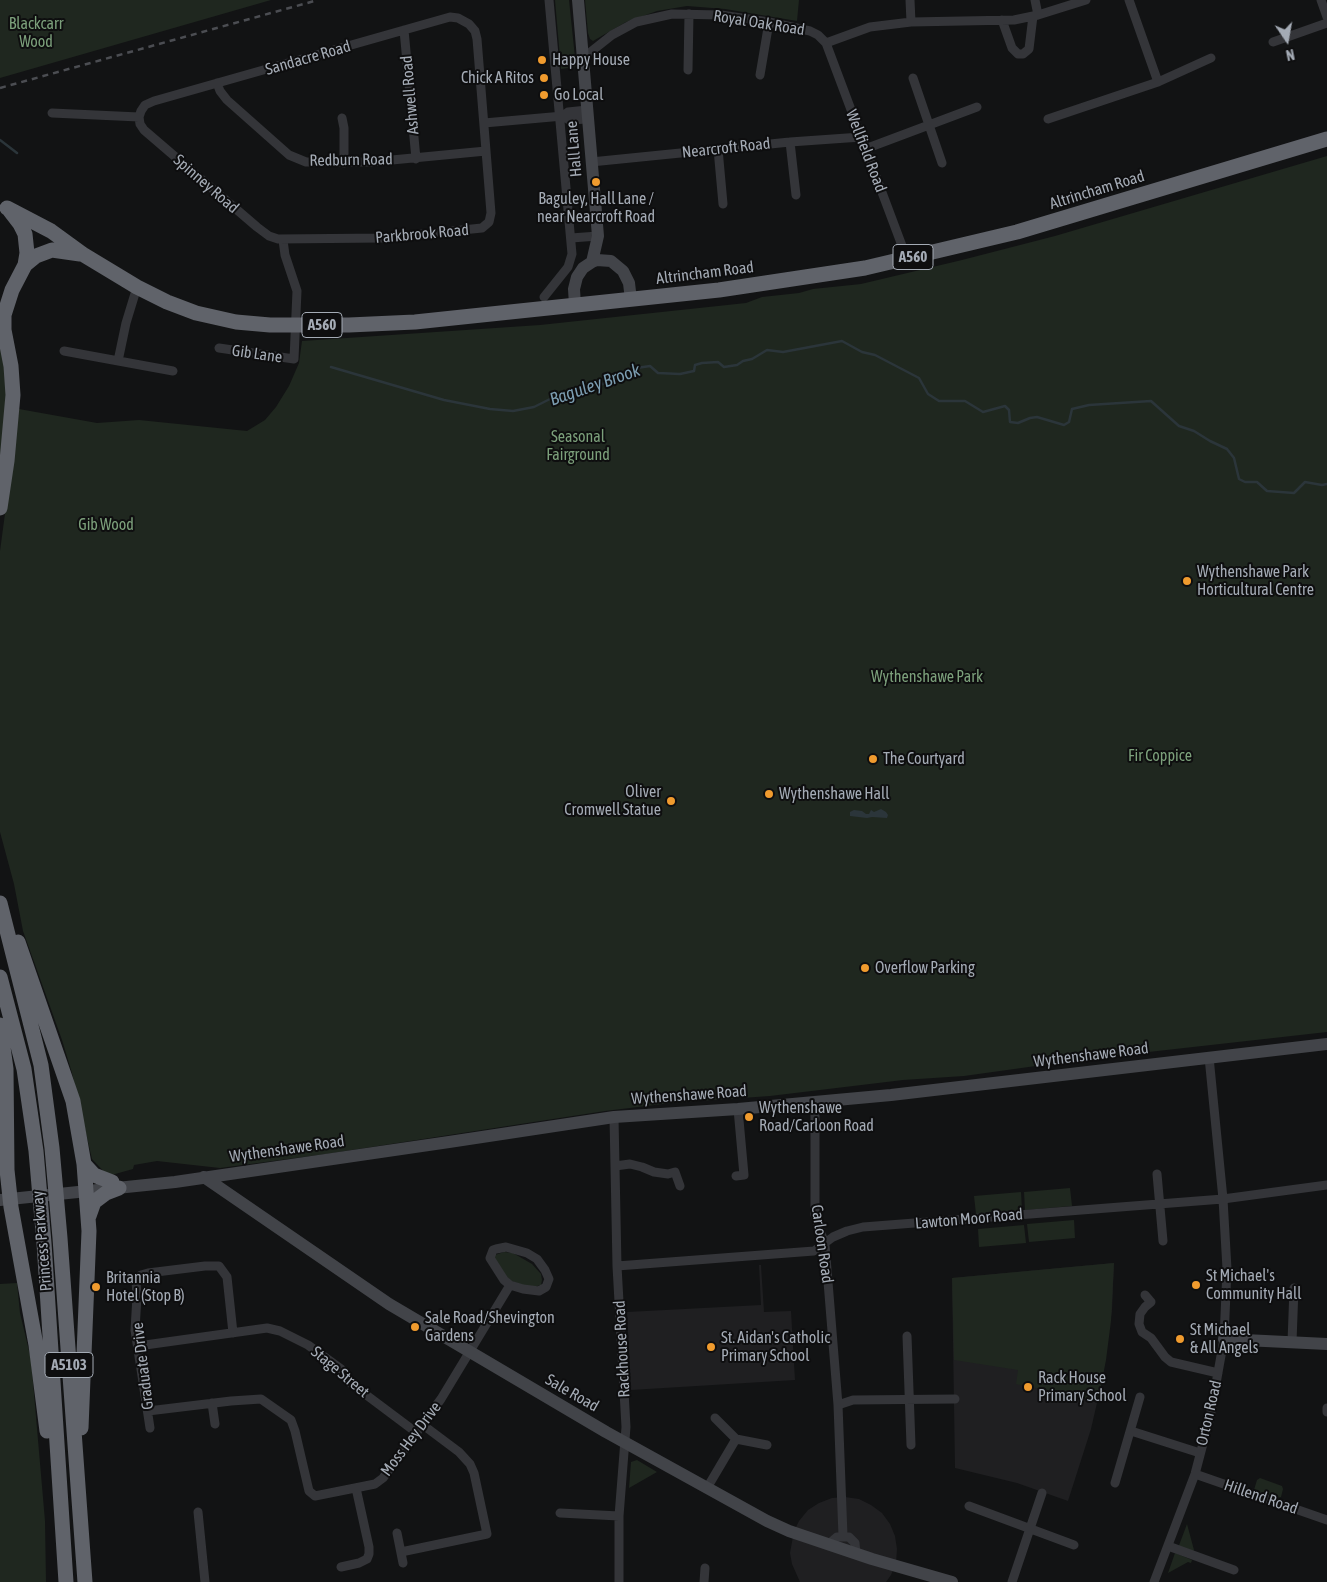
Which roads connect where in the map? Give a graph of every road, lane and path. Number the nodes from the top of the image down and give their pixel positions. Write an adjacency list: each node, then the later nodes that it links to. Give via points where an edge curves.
1 (550, 0): 28 (street)
2 (578, 0): 18 (main road, Hall Lane)
3 (910, 0): 13 (street)
4 (1035, 0): 9 (street)
5 (1086, 0): 9 (street, Royal Oak Road)
6 (1129, 0): 23 (street)
7 (1321, 0): 10 (street)
8 (689, 14): 12 (street, Royal Oak Road); 18 (street, Royal Oak Road, via 672,14 636,22 612,35); 20 (street)
9 (1036, 16): 11 (street, Royal Oak Road); 11 (street, via 1029,48 1023,54 1012,48)
10 (1327, 17)
11 (1002, 20): 13 (street, Royal Oak Road)
12 (769, 22): 17 (street, Royal Oak Road, via 810,31); 21 (street)
13 (911, 22): 17 (street, Royal Oak Road, via 870,27)
14 (1327, 24): 16 (street)
15 (404, 30): 24 (street, Sandacre Road); 32 (street, Sandacre Road, via 454,17 473,28 478,44); 40 (street, Ashwell Road)
16 (1273, 42)
17 (826, 43): 34 (street, Wellfield Road)
18 (583, 58): 27 (main road, Hall Lane)
19 (1211, 58): 23 (street)
20 (688, 70)
21 (760, 75)
22 (913, 78): 33 (street)
23 (1158, 82): 31 (street)
24 (217, 83): 29 (street, Sandacre Road, via 149,103); 42 (street, Redburn Road, via 227,100 289,155 306,162)
25 (977, 107): 33 (street)
26 (52, 112): 29 (street)
27 (588, 114): 28 (street, via 568,112); 41 (main road, Hall Lane)
28 (562, 116): 32 (street); 47 (street)
29 (139, 117): 49 (street, Spinney Road, via 144,130 257,228 268,236)
30 (342, 118): 42 (street)
31 (1048, 119)
32 (484, 123): 39 (street, Parkbrook Road)
33 (929, 125): 38 (street); 43 (street)
34 (860, 137): 36 (street, Nearcroft Road); 38 (street, Wellfield Road)
35 (1327, 139): 51 (highway, Altrincham Road / A560, via 1025,230)
36 (790, 142): 37 (street, Nearcroft Road); 44 (street)
37 (718, 149): 41 (street, Nearcroft Road); 45 (street)
38 (865, 149): 51 (street, Wellfield Road)
39 (486, 151): 40 (street, Redburn Road); 49 (street, Parkbrook Road, via 491,212 489,222 482,228 383,238)
40 (416, 159): 42 (street, Redburn Road)
41 (591, 162): 48 (main road, Hall Lane)
42 (344, 163)
43 (942, 163)
44 (796, 195)
45 (723, 204)
46 (4, 206): 50 (highway, Altrincham Road / A560, via 51,231); 54 (highway, A560, via 17,219 25,234)
47 (571, 238): 48 (street); 57 (street, via 570,263)
48 (598, 238): 52 (main road, Hall Lane); 53 (main road, Hall Lane)
49 (283, 240): 61 (street, Gib Lane, via 296,291)
50 (84, 255): 54 (highway, Altrincham Road / A560, via 52,250); 55 (highway, Altrincham Road / A560)
51 (907, 259): 58 (highway, Altrincham Road / A560, via 794,279)
52 (606, 260): 53 (main road); 58 (main road, via 623,271 629,282)
53 (592, 262): 60 (main road, Hall Lane, via 577,277)
54 (25, 265): 56 (highway, A560)
55 (137, 287): 61 (highway, Altrincham Road / A560, via 182,308 222,320); 64 (street)
56 (12, 290): 59 (highway, A560); 66 (highway, via 4,322 13,395 8,461)
57 (544, 297)
58 (631, 300): 60 (highway, Altrincham Road / A560)
59 (0, 301)
60 (575, 306): 61 (highway, Altrincham Road / A560, via 415,322)
61 (296, 325): 62 (street, Gib Lane, via 294,359)
62 (219, 348)
63 (64, 351): 64 (street)
64 (118, 361): 65 (street)
65 (173, 371)
66 (0, 508)
67 (0, 893): 76 (highway, via 73,1100)
68 (0, 903): 126 (highway, Princess Parkway / A5103, via 42,1065 60,1238)
69 (0, 976): 125 (highway, Princess Parkway / A5103, via 24,1069 36,1151)
70 (0, 1025): 85 (highway, via 6,1069)
71 (1327, 1044): 72 (main road, Wythenshawe Road)
72 (1209, 1057): 73 (main road, Wythenshawe Road); 86 (street, Orton Road)
73 (815, 1102): 74 (main road, Wythenshawe Road); 90 (street, Carloon Road, via 815,1215)
74 (738, 1109): 75 (main road, Wythenshawe Road); 79 (street)
75 (614, 1116): 77 (street, Rackhouse Road); 80 (main road, Wythenshawe Road)
76 (84, 1164): 81 (highway, via 94,1175); 84 (highway)
77 (615, 1166): 82 (street, via 630,1164 654,1172 675,1172); 91 (street, Rackhouse Road)
78 (1157, 1174): 87 (street)
79 (744, 1175)
80 (204, 1177): 81 (main road, Wythenshawe Road); 101 (main road, Sale Road, via 389,1304)
81 (115, 1185): 84 (main road, Wythenshawe Road); 88 (highway, via 94,1202)
82 (680, 1186)
83 (1327, 1186): 86 (street, Lawton Moor Road)
84 (86, 1188): 85 (main road, Wythenshawe Road); 88 (highway)
85 (4, 1192): 125 (highway, via 13,1223 36,1345 46,1425)
86 (1223, 1199): 87 (street, Lawton Moor Road); 97 (street, Orton Road)
87 (1159, 1202): 89 (street); 90 (street, Lawton Moor Road, via 863,1227 833,1237)
88 (88, 1217): 126 (highway)
89 (1163, 1241)
90 (825, 1245): 91 (street, Lawton Moor Road, via 814,1252); 107 (street, Carloon Road)
91 (617, 1266): 117 (street, Rackhouse Road)
92 (510, 1285): 92 (street, via 539,1290 546,1287 549,1279 537,1259 527,1253 506,1247 493,1250 490,1258); 101 (street, Moss Hey Drive)
93 (1294, 1288): 98 (street)
94 (1145, 1295): 102 (street, via 1151,1302 1140,1314 1139,1324 1142,1332 1151,1338 1165,1357 1171,1362)
95 (233, 1333): 100 (street, Stage Street); 100 (street, Graduate Drive, via 227,1277 220,1266 148,1273 136,1281 135,1330); 114 (street, Stage Street, via 267,1328 308,1345 341,1369 349,1382)
96 (907, 1336): 104 (street)
97 (1224, 1339): 98 (main road); 102 (street, Orton Road)
98 (1292, 1342): 99 (main road)
99 (1327, 1344)
100 (138, 1346): 109 (street, Graduate Drive)
101 (469, 1351): 114 (street, Moss Hey Drive); 117 (main road, Sale Road)
102 (1218, 1373): 120 (street, Orton Road)
103 (1140, 1397): 115 (street)
104 (909, 1399): 105 (street); 107 (street, via 853,1400); 119 (street)
105 (955, 1399)
106 (212, 1403): 109 (street, Moss Hey Drive); 112 (street); 123 (street, Moss Hey Drive, via 261,1399 291,1420 309,1491 314,1496)
107 (838, 1405): 135 (street, Carloon Road)
108 (1327, 1408): 110 (street)
109 (148, 1411): 113 (street, Graduate Drive)
110 (1327, 1412)
111 (715, 1418): 116 (street)
112 (215, 1424)
113 (150, 1428)
114 (420, 1429): 123 (street, Moss Hey Drive, via 383,1478 375,1484); 139 (street, Stage Street, via 459,1452 470,1464 487,1534)
115 (1131, 1431): 120 (street); 122 (street)
116 (736, 1439): 118 (street); 124 (street)
117 (625, 1443): 124 (main road, Sale Road); 131 (street, Rackhouse Road)
118 (767, 1445)
119 (911, 1445)
120 (1200, 1453): 121 (street, Orton Road)
121 (1195, 1474): 132 (street, Hillend Road); 138 (street, Orton Road)
122 (1115, 1483)
123 (356, 1488): 142 (street, via 369,1554 359,1563)
124 (707, 1488): 136 (main road, Sale Road, via 767,1521)
125 (60, 1489): 145 (highway, Princess Parkway / A5103)
126 (78, 1492): 146 (highway, Princess Parkway / A5103)
127 (1042, 1494): 133 (street)
128 (969, 1506): 133 (street)
129 (198, 1512): 147 (street)
130 (560, 1513): 131 (street)
131 (619, 1516): 148 (street, Rackhouse Road)
132 (1327, 1520)
133 (1030, 1529): 137 (street); 151 (street)
134 (397, 1533): 139 (street)
135 (843, 1536): 136 (street, via 834,1538); 140 (street, via 854,1543)
136 (829, 1544): 140 (main road, Sale Road)
137 (1074, 1545)
138 (1168, 1546): 144 (street); 152 (street, Orton Road)
139 (401, 1552): 141 (street)
140 (856, 1554): 150 (main road, Sale Road)
141 (403, 1563)
142 (341, 1567)
143 (705, 1568): 149 (street)
144 (1234, 1570)
145 (66, 1582)
146 (85, 1582)
147 (205, 1582)
148 (619, 1582)
149 (704, 1582)
150 (952, 1582)
151 (1012, 1582)
152 (1154, 1582)

